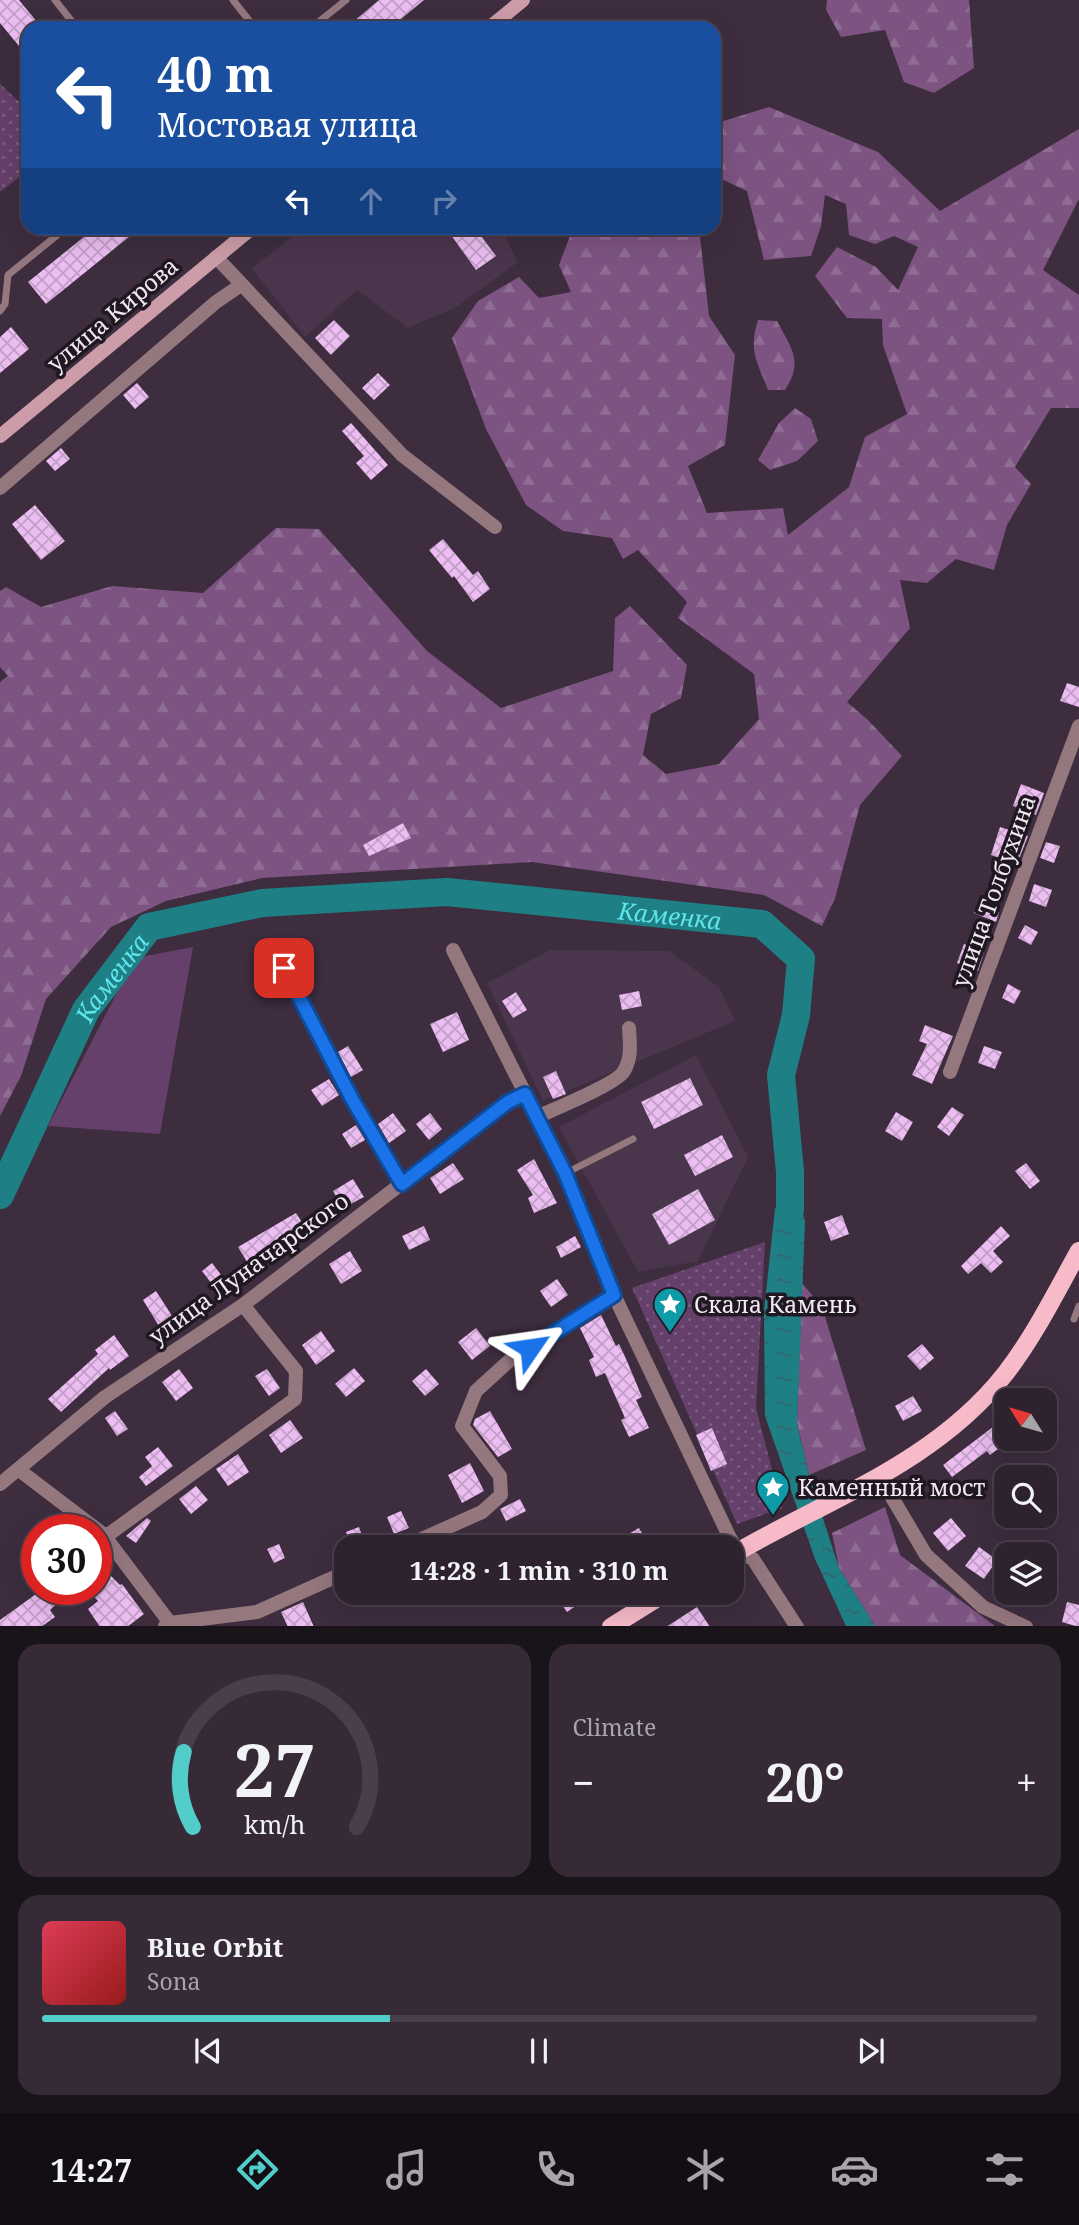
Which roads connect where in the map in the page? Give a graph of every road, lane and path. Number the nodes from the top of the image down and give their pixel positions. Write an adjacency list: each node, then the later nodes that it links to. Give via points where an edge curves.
1 (55, 0): 5 (lane)
2 (233, 0): 6 (lane)
3 (346, 0): 7 (lane)
4 (523, 0): 8 (street)
5 (72, 21)
6 (250, 21)
7 (320, 21)
8 (498, 21)
9 (57, 235): 13 (lane, via 8,275)
10 (243, 235): 11 (street, улица Кирова)
11 (216, 257): 12 (street); 14 (street, улица Кирова)
12 (241, 285): 15 (street); 16 (street, via 402,455)
13 (2, 306)
14 (0, 436)
15 (0, 488)
16 (495, 527)
17 (1079, 726): 18 (street, улица Толбухина)
18 (1074, 754): 22 (street, улица Толбухина)
19 (453, 950): 23 (street)
20 (284, 968): 27 (street)
21 (629, 1028): 24 (street, via 631,1052 624,1073)
22 (950, 1072)
23 (525, 1094): 24 (street); 27 (street, улица Луначарского, via 508,1102)
24 (537, 1117): 26 (street)
25 (633, 1139): 26 (lane)
26 (565, 1173): 29 (street)
27 (402, 1184): 30 (street, улица Луначарского)
28 (1079, 1251): 34 (main road, via 1031,1335 987,1395 948,1429)
29 (614, 1295): 38 (street, via 509,1361 476,1391 462,1426 500,1476 501,1495 482,1513); 39 (street)
30 (243, 1305): 33 (street, улица Луначарского, via 105,1397); 37 (street, via 296,1371 295,1399)
31 (1079, 1306): 32 (lane)
32 (1074, 1319)
33 (19, 1470): 35 (street, улица Луначарского); 36 (street)
34 (875, 1480): 41 (main road); 48 (street, via 926,1555 983,1607)
35 (0, 1484)
36 (76, 1514)
37 (112, 1533)
38 (432, 1535)
39 (728, 1535)
40 (112, 1545): 45 (street)
41 (744, 1548)
42 (744, 1556): 47 (street, via 753,1559)
43 (334, 1578): 45 (street, via 257,1612)
44 (646, 1605): 46 (main road)
45 (169, 1625)
46 (611, 1626)
47 (797, 1626)
48 (1026, 1626)

